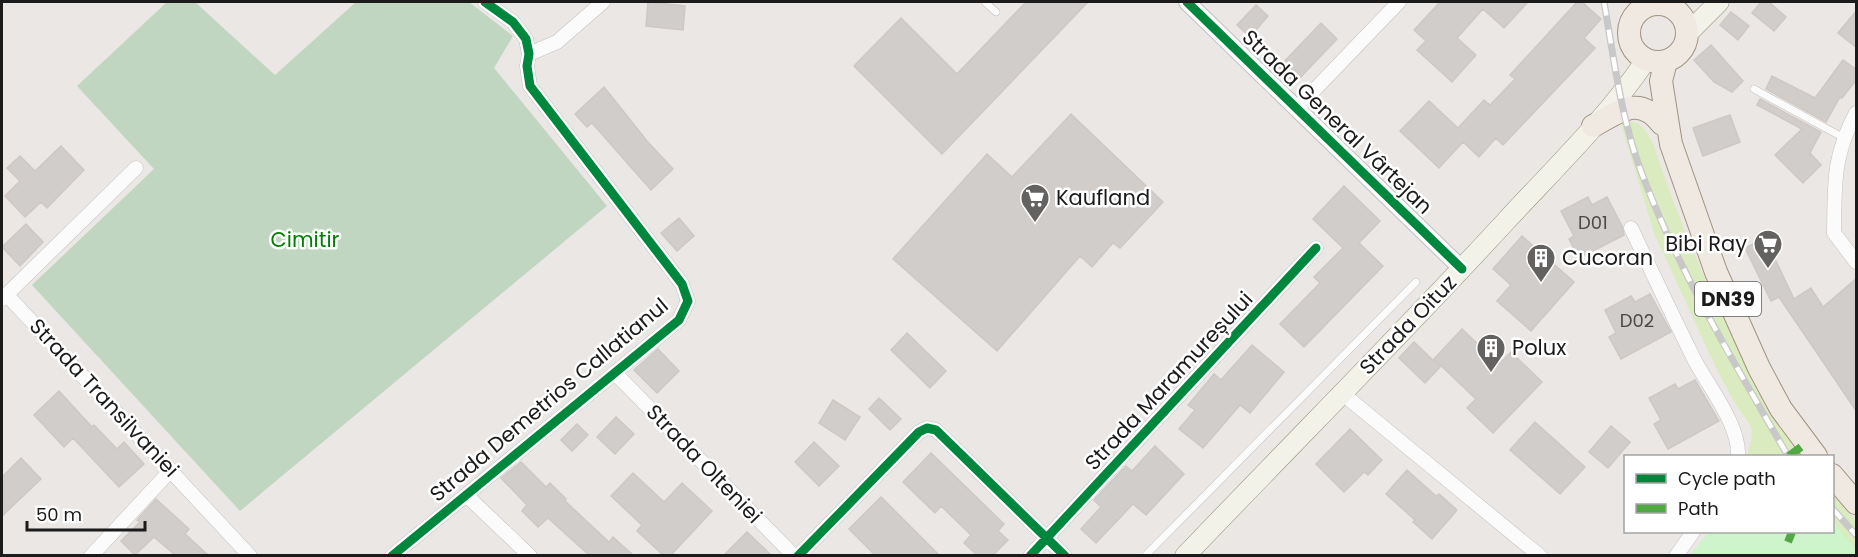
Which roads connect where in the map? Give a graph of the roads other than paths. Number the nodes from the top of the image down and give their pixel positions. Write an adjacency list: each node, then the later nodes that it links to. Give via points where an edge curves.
1 (485, 2): 11 (street, via 513,22 526,39)
2 (603, 2): 11 (street, via 557,42)
3 (985, 2): 9 (lane)
4 (1187, 2): 14 (street, Strada General Vârtejan)
5 (1399, 2): 14 (street)
6 (1719, 2): 10 (main road)
7 (1664, 3): 8 (main road, DN39, via 1637,13); 10 (main road, DN39, via 1681,15)
8 (1631, 11): 12 (main road, DN39, via 1631,44 1636,52)
9 (996, 12)
10 (1687, 34): 12 (main road, via 1679,53)
11 (529, 54): 26 (street, Strada Demetrios Callatianul, via 530,86 682,284 688,301 679,320)
12 (1656, 60): 16 (main road, Strada Oituz); 17 (main road, DN39)
13 (1754, 89): 18 (lane)
14 (1296, 109): 23 (street, Strada General Vârtejan)
15 (1857, 113): 18 (street)
16 (1593, 126): 17 (main road, via 1623,109 1639,108 1650,111); 23 (main road, Strada Oituz)
17 (1666, 134): 29 (main road, DN39, via 1716,272 1759,368 1781,409)
18 (1844, 138): 22 (street, via 1837,158 1834,233)
19 (136, 168): 25 (street, Strada Transilvaniei)
20 (1631, 228): 28 (street, via 1695,361 1733,429)
21 (1316, 248): 35 (street, Strada Maramureșului)
22 (1857, 262)
23 (1462, 269): 27 (main road, Strada Oituz)
24 (1416, 282): 43 (lane)
25 (4, 296): 30 (street, Strada Transilvaniei)
26 (615, 373): 32 (street, Strada Demetrios Callatianul); 40 (street, Strada Olteniei)
27 (1343, 394): 44 (main road, Strada Oituz); 45 (street)
28 (1738, 455)
29 (1815, 455)
30 (171, 470): 36 (street); 37 (street, Strada Transilvaniei)
31 (1834, 476): 33 (main road)
32 (466, 495): 38 (street, Strada Demetrios Callatianul); 39 (street)
33 (1857, 503)
34 (1692, 533): 46 (street)
35 (1047, 538): 40 (street, via 936,430 927,428); 41 (street, Strada Maramureșului); 42 (street)
36 (91, 555)
37 (250, 555)
38 (392, 555)
39 (530, 555)
40 (796, 555)
41 (1030, 555)
42 (1065, 555)
43 (1145, 555)
44 (1185, 555)
45 (1540, 555)
46 (1676, 555)

